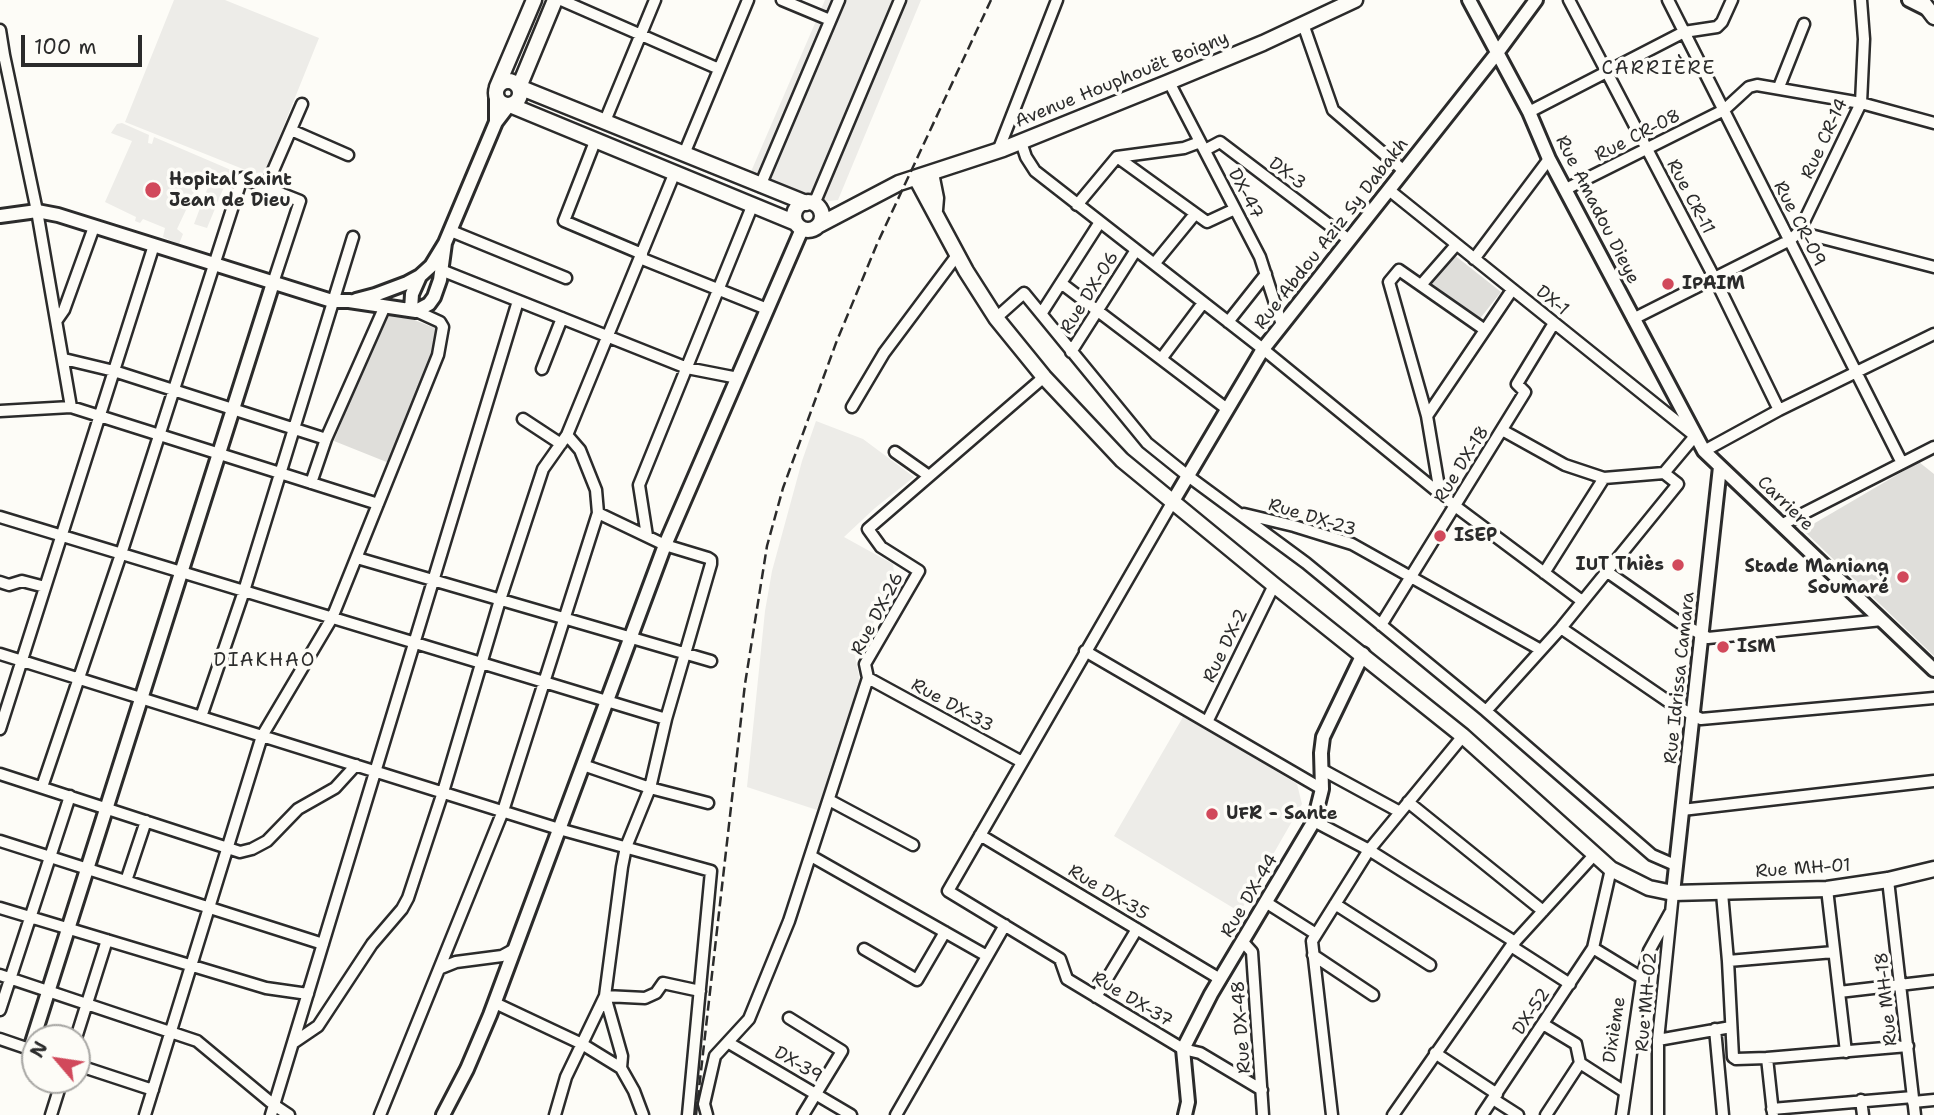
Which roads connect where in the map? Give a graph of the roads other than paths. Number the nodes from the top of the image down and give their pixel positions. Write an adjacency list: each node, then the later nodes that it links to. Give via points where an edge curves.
1 (534, 0): 32 (main road)
2 (555, 0): 30 (main road)
3 (561, 0): 24 (street)
4 (656, 0): 24 (street)
5 (748, 0): 27 (street)
6 (782, 0): 19 (street)
7 (839, 0): 19 (street)
8 (900, 0): 57 (street)
9 (1058, 0): 44 (street)
10 (1355, 0): 20 (main road, Avenue Houphouët Boigny)
11 (1469, 0): 25 (street, Rue Amadou Dieye)
12 (1536, 0): 25 (street, Rue Abdou Aziz Sy Dabakh)
13 (1569, 0): 28 (street, Rue CR-11)
14 (1668, 0): 23 (street, Rue CR-09)
15 (1732, 0): 23 (street, via 1717,27)
16 (1861, 0): 33 (street, Rue CR-14)
17 (1909, 0): 18 (street)
18 (1927, 9)
19 (830, 20): 52 (street)
20 (1303, 24): 29 (main road, Avenue Houphouët Boigny); 50 (street, via 1333,110)
21 (1804, 24): 31 (street)
22 (0, 30): 26 (street)
23 (1684, 32): 28 (street); 35 (street, Rue CR-09)
24 (641, 35): 27 (street); 37 (street)
25 (1497, 53): 36 (street, Rue Amadou Dieye); 50 (street, Rue Abdou Aziz Sy Dabakh)
26 (2, 56): 61 (street)
27 (719, 69): 45 (street)
28 (1606, 73): 36 (street); 43 (street, Rue CR-11)
29 (1169, 82): 41 (main road, Avenue Houphouët Boigny); 42 (street, DX-47)
30 (519, 87): 32 (main road, via 519,98); 32 (main road, via 506,80); 37 (main road)
31 (1779, 87): 33 (street, Rue CR-08); 35 (street, Rue CR-08, via 1749,87)
32 (503, 99): 40 (main road); 70 (street)
33 (1861, 103): 38 (street, Rue CR-08); 68 (street, Rue CR-14)
34 (302, 104): 39 (street)
35 (1724, 110): 43 (street, Rue CR-08); 72 (street, Rue CR-09)
36 (1529, 113): 48 (street, Rue Amadou Dieye)
37 (606, 121): 45 (main road)
38 (1934, 123)
39 (291, 130): 46 (street); 53 (street)
40 (596, 139): 49 (main road); 77 (street, via 564,221)
41 (1021, 142): 44 (main road, Avenue Houphouët Boigny); 58 (street, via 1035,172)
42 (1202, 146): 47 (street); 60 (street, DX-47); 71 (street, DX-3, via 1220,142)
43 (1646, 149): 54 (street, Rue CR-08); 86 (street, Rue CR-11)
44 (998, 150): 51 (main road, Avenue Houphouët Boigny)
45 (684, 154): 52 (main road)
46 (348, 155)
47 (1116, 157): 58 (street); 62 (street)
48 (1549, 159): 54 (street, Rue Amadou Dieye); 78 (street)
49 (676, 172): 56 (main road); 77 (street)
50 (1405, 172): 55 (street, Rue Abdou Aziz Sy Dabakh)
51 (923, 175): 59 (main road, Avenue Houphouët Boigny); 76 (main road)
52 (760, 186): 57 (main road)
53 (266, 187): 79 (street, via 242,178); 88 (street, via 300,201)
54 (1566, 189): 104 (street, Rue Amadou Dieye)
55 (1389, 190): 71 (street, Rue Abdou Aziz Sy Dabakh); 74 (street, DX-1)
56 (754, 204): 66 (main road); 90 (street)
57 (813, 205): 59 (main road); 65 (main road, via 822,218); 66 (main road, via 796,211)
58 (1077, 205): 64 (street)
59 (853, 206): 65 (main road, Avenue Houphouët Boigny)
60 (1235, 209): 62 (street, via 1207,222); 83 (street, DX-47)
61 (37, 211): 63 (street); 67 (street); 103 (street)
62 (1195, 214): 80 (street)
63 (0, 216)
64 (1100, 222): 75 (street); 87 (street)
65 (819, 225): 66 (main road, via 811,230)
66 (799, 226): 97 (street)
67 (94, 227): 73 (street); 103 (street, via 65,310)
68 (1799, 232): 72 (street, Rue CR-14); 81 (street)
69 (353, 237): 92 (street)
70 (448, 237): 82 (street); 84 (street); 85 (street)
71 (1349, 240): 107 (street, Rue Abdou Aziz Sy Dabakh)
72 (1790, 240): 86 (street, Rue CR-14); 118 (street, Rue CR-09)
73 (154, 245): 79 (street); 117 (street)
74 (1457, 245): 78 (street, DX-1); 89 (street)
75 (1136, 250): 80 (street); 99 (street, Rue DX-06)
76 (958, 254): 102 (main road); 123 (street, via 884,353)
77 (641, 256): 90 (street); 110 (street)
78 (1474, 259): 91 (street, DX-1)
79 (212, 264): 88 (street); 121 (street)
80 (1154, 264): 95 (street)
81 (1934, 267)
82 (441, 270): 94 (street); 98 (street, via 434,297)
83 (1266, 274): 105 (street); 107 (street, DX-47)
84 (420, 276): 93 (street, via 392,290); 98 (street, via 412,294)
85 (566, 278)
86 (1715, 279): 104 (street, Rue CR-14); 126 (street, Rue CR-11)
87 (1061, 282): 99 (street); 100 (street)
88 (273, 283): 92 (street); 125 (street)
89 (1421, 285): 108 (street); 129 (street, via 1399,270 1389,282)
90 (718, 290): 97 (street); 115 (street)
91 (1512, 290): 106 (street, DX-1); 108 (street)
92 (332, 301): 93 (street); 131 (street)
93 (349, 301): 96 (street)
94 (518, 301): 101 (street); 166 (street)
95 (1203, 303): 105 (street); 114 (street)
96 (385, 306): 98 (street); 135 (street)
97 (767, 309): 120 (street)
98 (414, 310): 151 (street, via 440,322 443,337)
99 (1097, 311): 112 (street, Rue DX-06); 114 (street)
100 (1041, 314): 102 (street, via 1024,293); 112 (street)
101 (562, 318): 110 (street); 116 (street)
102 (996, 318): 119 (main road)
103 (57, 320): 113 (street)
104 (1633, 320): 134 (street, Rue Amadou Dieye)
105 (1228, 322): 111 (street)
106 (1554, 323): 132 (street, Rue DX-18, via 1517,384 1525,392); 134 (street, DX-1)
107 (1282, 326): 111 (street, Rue Abdou Aziz Sy Dabakh)
108 (1485, 330): 129 (street)
109 (1934, 334): 118 (street)
110 (608, 336): 115 (street); 136 (street)
111 (1263, 349): 124 (street, Rue Abdou Aziz Sy Dabakh); 149 (street)
112 (1071, 352): 146 (street, via 1147,443)
113 (64, 359): 117 (street); 122 (street)
114 (1161, 359): 124 (street)
115 (687, 368): 120 (street); 158 (street, via 639,485)
116 (542, 369)
117 (114, 371): 121 (street); 128 (street)
118 (1857, 373): 126 (street); 141 (street, Rue CR-09)
119 (1044, 377): 145 (street); 150 (main road, via 1122,460)
120 (738, 378): 159 (street)
121 (173, 391): 125 (street); 133 (street)
122 (71, 407): 127 (street); 128 (street)
123 (852, 407)
124 (1227, 409): 146 (street, Rue Abdou Aziz Sy Dabakh)
125 (233, 410): 131 (street); 140 (street)
126 (1779, 410): 138 (street)
127 (0, 411)
128 (99, 416): 133 (street); 157 (street)
129 (1427, 416): 149 (street)
130 (523, 419): 136 (street)
131 (294, 429): 135 (street); 143 (street)
132 (1502, 430): 147 (street, via 1547,456); 152 (street, Rue DX-18)
133 (159, 435): 140 (street); 160 (street)
134 (1695, 436): 138 (street, Rue Amadou Dieye); 144 (street)
135 (326, 439): 148 (street)
136 (564, 440): 153 (street, via 580,450 596,490); 171 (street, via 543,469)
137 (1934, 447): 141 (street)
138 (1704, 451): 142 (street, Carriere)
139 (895, 452): 145 (street)
140 (219, 454): 143 (street); 163 (street)
141 (1902, 463): 156 (street)
142 (1720, 467): 156 (street, Carriere); 178 (street, Rue Idrissa Camara)
143 (281, 473): 148 (street); 170 (street)
144 (1664, 473): 147 (street); 162 (street, via 1678,484)
145 (929, 476): 191 (street, Rue DX-26, via 868,529 881,547 919,571 865,664)
146 (1188, 476): 150 (street, Rue Abdou Aziz Sy Dabakh); 154 (street)
147 (1604, 478): 164 (street)
148 (311, 483): 151 (street)
149 (1440, 493): 152 (street)
150 (1173, 502): 168 (main road); 182 (street)
151 (378, 504): 161 (street)
152 (1455, 506): 164 (street); 165 (street, Rue DX-18)
153 (598, 513): 158 (street); 174 (street)
154 (1240, 513): 165 (street, Rue DX-23, via 1352,544); 176 (street)
155 (0, 517): 157 (street)
156 (1781, 525): 175 (street, Carriere)
157 (61, 536): 160 (street); 169 (street)
158 (647, 536): 159 (street)
159 (664, 545): 179 (street); 184 (street, via 711,560)
160 (121, 554): 163 (street); 190 (street)
161 (357, 558): 166 (street); 173 (street)
162 (1606, 571): 172 (street); 178 (street)
163 (181, 572): 170 (street); 193 (street)
164 (1545, 573): 172 (street)
165 (1411, 578): 176 (street, Rue DX-18); 181 (street, Rue DX-23)
166 (433, 580): 171 (street); 180 (street)
167 (0, 582): 169 (street)
168 (1274, 585): 185 (main road); 200 (street, Rue DX-2)
169 (45, 587): 186 (street)
170 (244, 591): 173 (street); 198 (street)
171 (500, 600): 174 (street); 188 (street)
172 (1582, 601): 177 (street)
173 (332, 618): 180 (street); 202 (street)
174 (564, 618): 179 (street); 192 (street)
175 (1882, 620): 178 (street, via 1709,638); 189 (street, Carriere)
176 (1381, 625): 196 (street)
177 (1561, 628): 181 (street); 197 (street, via 1672,705)
178 (1702, 635): 197 (street, Rue Idrissa Camara)
179 (628, 637): 184 (street); 195 (street)
180 (414, 642): 188 (street); 208 (street)
181 (1541, 650): 196 (street)
182 (1085, 651): 200 (street); 204 (street)
183 (0, 654): 186 (street)
184 (686, 654): 187 (street); 199 (street)
185 (1363, 654): 203 (main road); 207 (street, Rue DX-44, via 1323,737)
186 (22, 661): 190 (street); 201 (street)
187 (711, 661)
188 (481, 663): 192 (street); 214 (street)
189 (1934, 670)
190 (79, 678): 193 (street); 211 (street)
191 (868, 678): 204 (street, Rue DX-33); 216 (street, Rue DX-26)
192 (545, 682): 195 (street); 221 (street)
193 (141, 698): 198 (street); 219 (street)
194 (1934, 698): 197 (street, via 1701,719)
195 (606, 700): 199 (street); 206 (street)
196 (1486, 711): 235 (street, via 1652,855)
197 (1694, 715): 220 (street, Rue Idrissa Camara)
198 (201, 717): 202 (street)
199 (666, 719): 212 (street)
200 (1207, 722): 213 (street)
201 (0, 729)
202 (262, 736): 205 (street); 230 (street)
203 (1463, 736): 217 (street); 232 (main road)
204 (1022, 762): 226 (street)
205 (356, 765): 208 (street); 230 (street, via 335,788 298,809 267,841 240,852)
206 (583, 765): 212 (street); 225 (street)
207 (1321, 769): 213 (street, Rue DX-44); 222 (street)
208 (375, 771): 214 (street); 258 (street)
209 (0, 774): 211 (street)
210 (1934, 781): 220 (street)
211 (42, 787): 215 (street)
212 (650, 788): 218 (street); 229 (street)
213 (1322, 789): 224 (street, Rue DX-44)
214 (443, 792): 221 (street); 296 (street, via 402,909 372,944 318,1026)
215 (70, 796): 219 (street); 234 (street)
216 (829, 800): 228 (street); 233 (street, Rue DX-26)
217 (1408, 802): 222 (street); 249 (street)
218 (708, 803)
219 (106, 808): 223 (street); 236 (street)
220 (1682, 810): 235 (street, Rue Idrissa Camara)
221 (503, 811): 225 (street); 269 (street)
222 (1400, 812): 231 (street)
223 (146, 821): 230 (street); 240 (street)
224 (1314, 821): 231 (street, DX-52); 244 (street, Rue DX-44)
225 (559, 829): 229 (street); 262 (street)
226 (980, 835): 251 (street, Rue DX-37, via 948,891); 253 (street, Rue DX-35)
227 (0, 841): 234 (street)
228 (913, 845)
229 (626, 847): 276 (street, via 711,871); 281 (street)
230 (227, 849): 246 (street)
231 (1369, 850): 245 (street); 259 (street, DX-52)
232 (1595, 854): 237 (main road); 249 (street)
233 (811, 856): 254 (street); 295 (street, Rue DX-26, via 755,1006)
234 (50, 857): 236 (street); 250 (street)
235 (1675, 865): 242 (street, Rue Idrissa Camara)
236 (87, 869): 240 (street); 252 (street)
237 (1611, 869): 242 (main road, via 1649,888); 260 (street)
238 (1934, 869): 239 (main road, Rue MH-01)
239 (1888, 880): 241 (main road, Rue MH-01); 275 (street, Rue MH-18)
240 (127, 881): 246 (street)
241 (1827, 889): 243 (main road, Rue MH-01); 263 (street)
242 (1673, 893): 243 (main road, Rue MH-01); 248 (street, Rue MH-02)
243 (1722, 893): 266 (street)
244 (1266, 903): 255 (street); 257 (street, Rue DX-44)
245 (1335, 904): 255 (street); 268 (street)
246 (209, 907): 258 (street); 267 (street)
247 (0, 908): 250 (street)
248 (1672, 909): 271 (street, Dixième, via 1649,951); 294 (street, Rue MH-02)
249 (1543, 911): 259 (street)
250 (31, 917): 252 (street); 270 (street)
251 (1005, 925): 264 (street); 282 (street, Rue DX-37, via 1060,959 1067,979)
252 (68, 928): 256 (street); 277 (street)
253 (1137, 929): 272 (street, Rue DX-35); 282 (street)
254 (945, 932): 261 (street, via 917,980); 264 (street)
255 (1317, 934): 265 (street, via 1312,941)
256 (107, 940): 267 (street); 284 (street)
257 (1243, 942): 272 (street, Rue DX-44); 308 (street, Rue DX-48, via 1252,952)
258 (323, 944): 279 (street)
259 (1513, 944): 274 (street, DX-52); 302 (street)
260 (1593, 948): 271 (street); 274 (street)
261 (864, 949)
262 (513, 950): 269 (street); 283 (street)
263 (1834, 952): 266 (street); 278 (street)
264 (987, 956): 330 (street)
265 (1313, 956): 280 (street); 333 (street)
266 (1728, 961): 290 (street)
267 (191, 965): 279 (street, via 266,988); 292 (street)
268 (1430, 965)
269 (440, 968): 323 (street)
270 (5, 976): 277 (street); 285 (street)
271 (1642, 978): 309 (street, Dixième)
272 (1220, 979): 300 (street, Rue DX-44)
273 (1934, 981): 275 (street)
274 (1570, 984): 289 (street, DX-52 / DX-52)
275 (1902, 984): 278 (street); 299 (street, Rue MH-18)
276 (700, 991): 281 (street, via 663,984 645,998); 327 (street)
277 (48, 992): 284 (street); 287 (street)
278 (1839, 992): 301 (street)
279 (308, 994): 296 (street)
280 (1373, 995)
281 (606, 996): 297 (street); 305 (street)
282 (1097, 997): 300 (street, Rue DX-37)
283 (495, 1003): 297 (street); 324 (street)
284 (87, 1004): 288 (street); 292 (street)
285 (0, 1010)
286 (789, 1018): 311 (street, via 842,1051)
287 (39, 1024)
288 (81, 1024)
289 (1543, 1024): 304 (street, via 1576,1044); 312 (street, DX-52 / DX-52)
290 (1731, 1027): 291 (street); 303 (street, via 1733,1057)
291 (1715, 1029): 294 (street); 339 (street)
292 (171, 1032): 307 (street); 316 (street, via 204,1045)
293 (0, 1039): 298 (street)
294 (1658, 1040): 338 (street, Rue MH-02)
295 (729, 1042): 311 (street, DX-39); 319 (street, Rue DX-26, via 715,1056)
296 (293, 1043): 316 (street)
297 (582, 1044): 305 (street); 325 (street)
298 (21, 1046)
299 (1908, 1046): 301 (street); 314 (street, Rue MH-18)
300 (1183, 1049): 308 (street, Rue DX-37, via 1200,1053); 331 (street)
301 (1846, 1052): 303 (street)
302 (1435, 1053): 312 (street); 334 (street)
303 (1767, 1058): 317 (street)
304 (1580, 1063): 309 (street); 318 (street)
305 (621, 1068): 326 (street)
306 (91, 1070): 307 (street)
307 (153, 1090): 321 (street)
308 (1262, 1090): 332 (street, Rue DX-48)
309 (1625, 1092): 337 (street, Dixième)
310 (58, 1094): 320 (street)
311 (816, 1094): 328 (street); 329 (street, DX-39)
312 (1495, 1096): 335 (street, DX-52 / DX-52); 336 (street)
313 (1861, 1100): 314 (street); 317 (street); 340 (street)
314 (1913, 1100): 315 (street); 341 (street, Rue MH-18)
315 (1934, 1100)
316 (272, 1110): 322 (street)
317 (1773, 1112)
318 (1551, 1113)
319 (703, 1114)
320 (51, 1115)
321 (145, 1115)
322 (289, 1115)
323 (380, 1115)
324 (443, 1115)
325 (555, 1115)
326 (643, 1115)
327 (688, 1115)
328 (803, 1115)
329 (851, 1115)
330 (896, 1115)
331 (1185, 1115)
332 (1263, 1115)
333 (1332, 1115)
334 (1393, 1115)
335 (1482, 1115)
336 (1518, 1115)
337 (1622, 1115)
338 (1658, 1115)
339 (1723, 1115)
340 (1863, 1115)
341 (1914, 1115)

